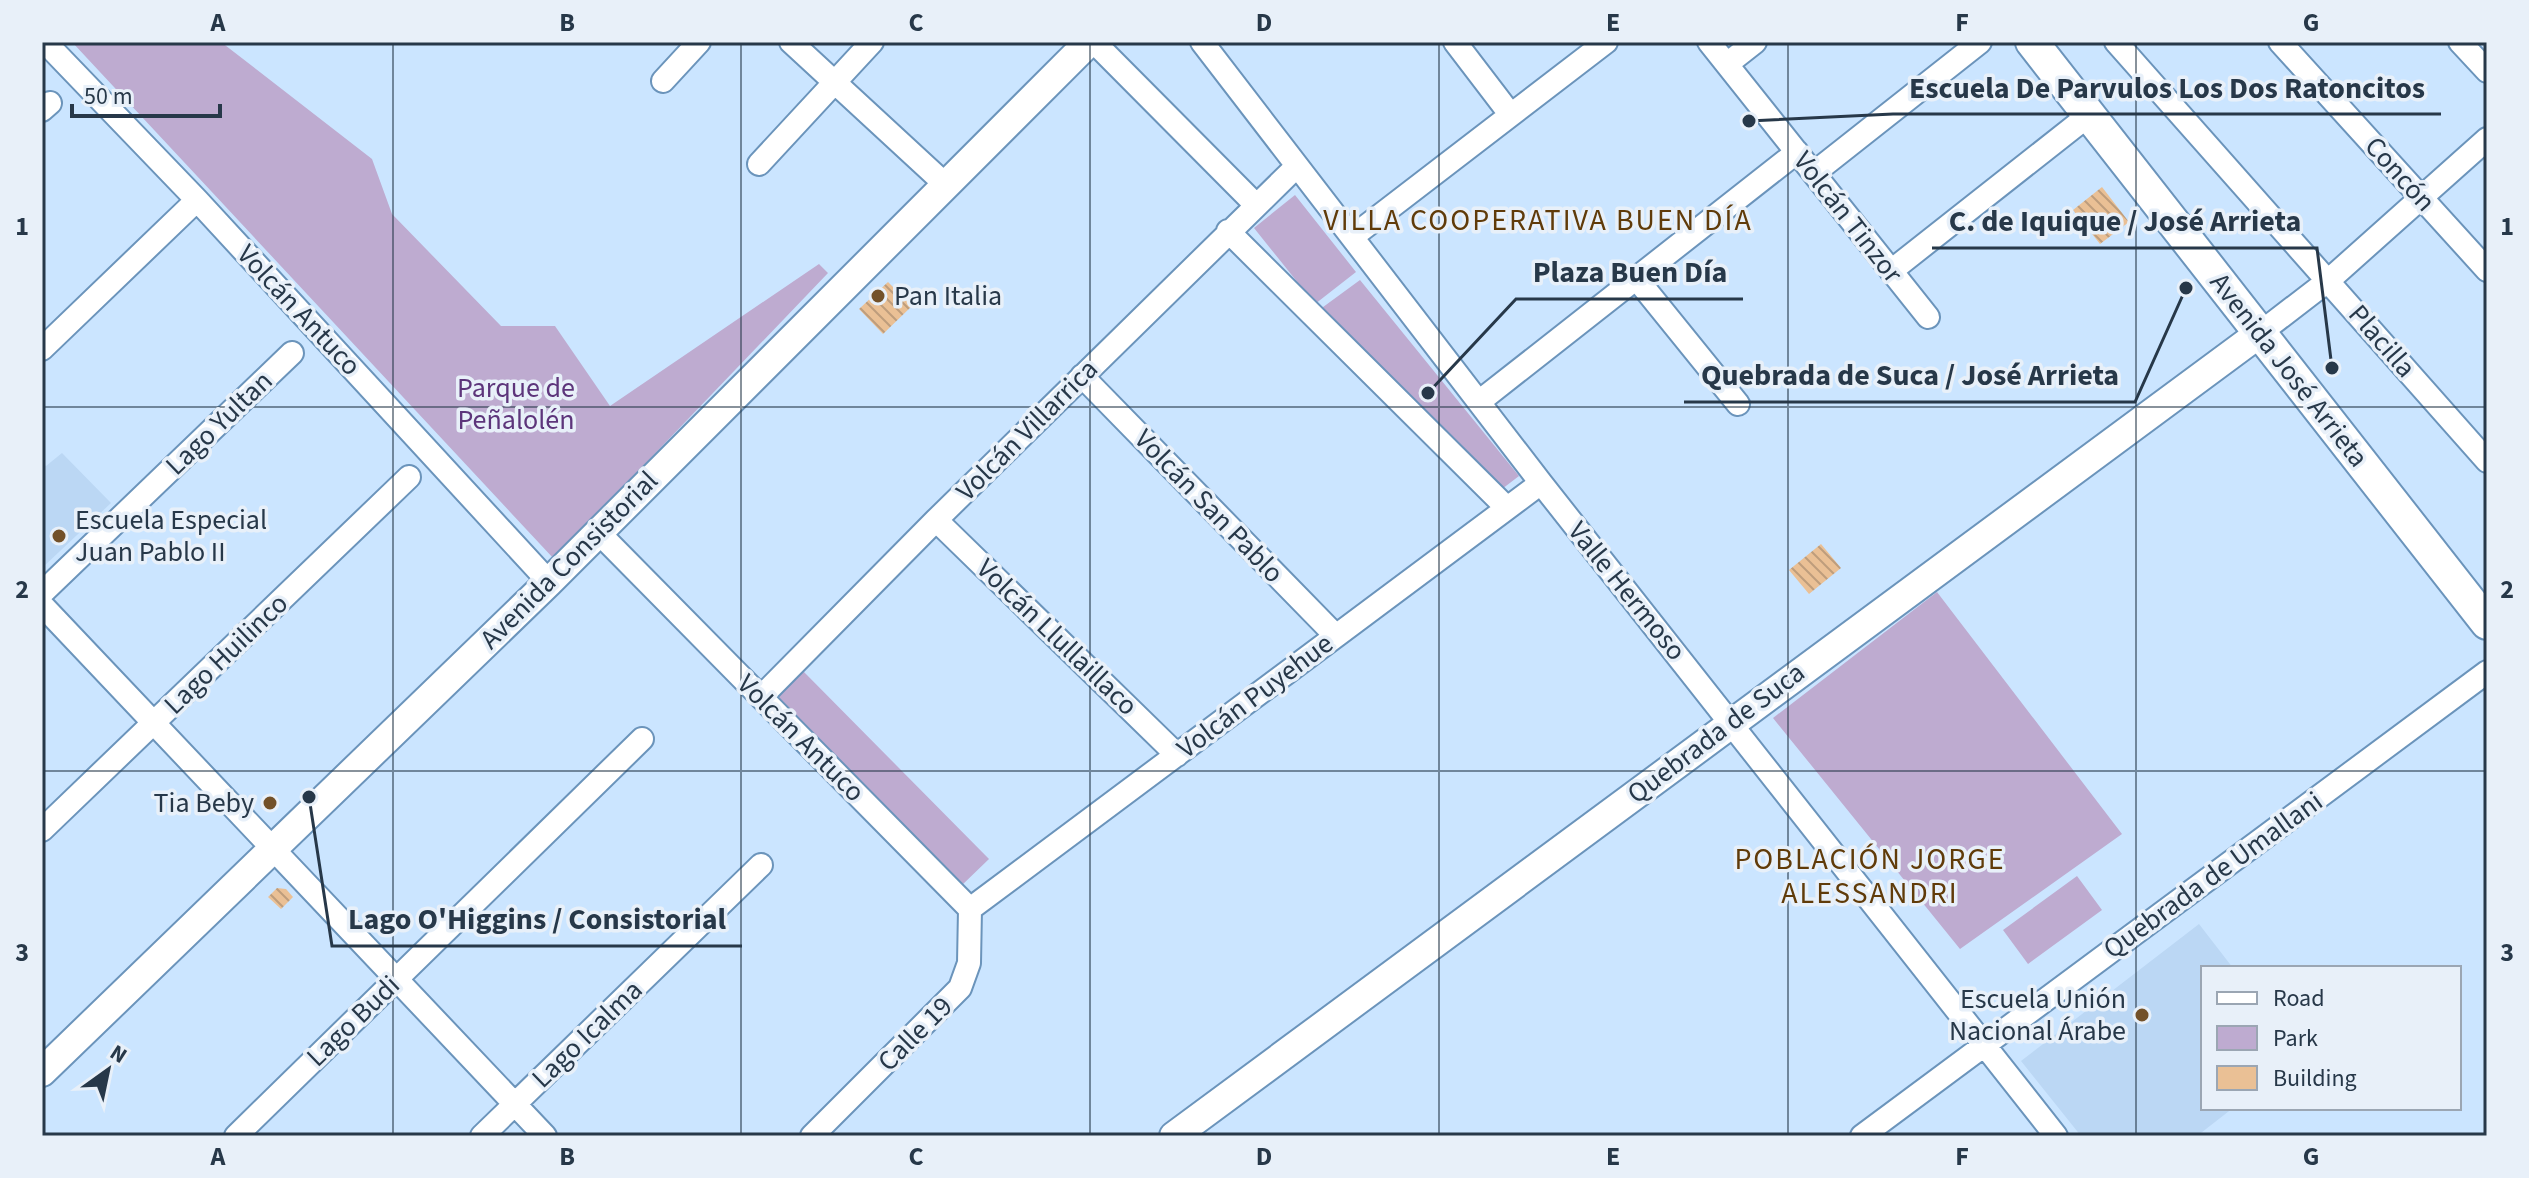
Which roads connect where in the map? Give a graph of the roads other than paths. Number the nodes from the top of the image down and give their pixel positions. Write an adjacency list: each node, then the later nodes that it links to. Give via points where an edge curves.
1 (45, 42): 29 (street, Volcán Antuco)
2 (699, 42): 18 (street)
3 (791, 42): 19 (street)
4 (872, 42): 19 (street)
5 (1092, 42): 27 (street, Avenida Consistorial); 30 (street)
6 (1202, 42): 25 (street, Valle Hermoso)
7 (1455, 42): 20 (street)
8 (1606, 42): 20 (street)
9 (1709, 42): 16 (street, Volcán Tinzor)
10 (1755, 42): 16 (street)
11 (1980, 42): 26 (street)
12 (2032, 42): 21 (main road, Avenida José Arrieta)
13 (2116, 42): 36 (street, Placilla)
14 (2280, 42): 28 (street, Concón)
15 (2460, 42): 17 (street)
16 (1727, 64): 23 (street, Volcán Tinzor)
17 (2487, 71)
18 (663, 81)
19 (835, 82): 24 (street); 27 (street)
20 (1510, 114): 32 (street)
21 (2089, 115): 34 (street); 38 (main road, Avenida José Arrieta)
22 (2487, 139): 28 (street)
23 (1797, 152): 26 (street, Volcán Tinzor); 35 (street)
24 (759, 164)
25 (1296, 167): 30 (street, Volcán Villarrica); 32 (street, Valle Hermoso)
26 (1814, 173): 34 (street, Volcán Tinzor)
27 (946, 185): 49 (street, Avenida Consistorial)
28 (2422, 198): 33 (street, Concón); 36 (street)
29 (197, 200): 39 (street); 50 (street, Volcán Antuco)
30 (1256, 205): 31 (street, Volcán Villarrica)
31 (1228, 231): 41 (street, Volcán Villarrica); 47 (street)
32 (1352, 237): 42 (street, Valle Hermoso)
33 (2487, 270)
34 (1891, 271): 37 (street, Volcán Tinzor)
35 (1636, 278): 42 (street); 43 (street)
36 (2329, 280): 38 (street); 44 (street, Placilla)
37 (1928, 317)
38 (2260, 333): 53 (main road, Avenida José Arrieta); 57 (street, Quebrada de Suca)
39 (42, 349)
40 (292, 353): 51 (street, Lago Yultan)
41 (1082, 376): 48 (street, Volcán Villarrica); 54 (street, Volcán San Pablo)
42 (1480, 401): 46 (street, Valle Hermoso)
43 (1738, 404)
44 (2487, 461)
45 (409, 477): 58 (street, Lago Huilinco)
46 (1541, 483): 47 (street, Volcán Puyehue); 57 (street, Valle Hermoso)
47 (1507, 508): 54 (street, Volcán Puyehue)
48 (936, 520): 56 (street, Volcán Villarrica); 60 (street, Volcán Llullaillaco)
49 (598, 532): 50 (street, Avenida Consistorial); 56 (street, Volcán Antuco)
50 (549, 582): 62 (street, Avenida Consistorial)
51 (42, 593)
52 (42, 605): 58 (street)
53 (2487, 623)
54 (1336, 636): 60 (street, Volcán Puyehue)
55 (2487, 672): 66 (street, Quebrada de Umallani)
56 (761, 697): 64 (street, Volcán Antuco)
57 (1731, 721): 66 (street, Valle Hermoso); 73 (street, Quebrada de Suca)
58 (153, 723): 61 (street, Lago Huilinco); 62 (street)
59 (642, 739): 65 (street, Lago Budi)
60 (1177, 755): 64 (street, Volcán Puyehue)
61 (42, 830)
62 (273, 849): 65 (street); 67 (street, Avenida Consistorial)
63 (761, 865): 68 (street, Lago Icalma)
64 (970, 909): 72 (street, Calle 19, via 969,963 960,988)
65 (396, 979): 68 (street); 69 (street, Lago Budi)
66 (1985, 1044): 74 (street, Quebrada de Umallani); 75 (street, Valle Hermoso)
67 (42, 1072)
68 (515, 1104): 70 (street, Lago Icalma); 71 (street)
69 (236, 1136)
70 (482, 1136)
71 (545, 1136)
72 (812, 1136)
73 (1174, 1136)
74 (1862, 1136)
75 (2056, 1136)

